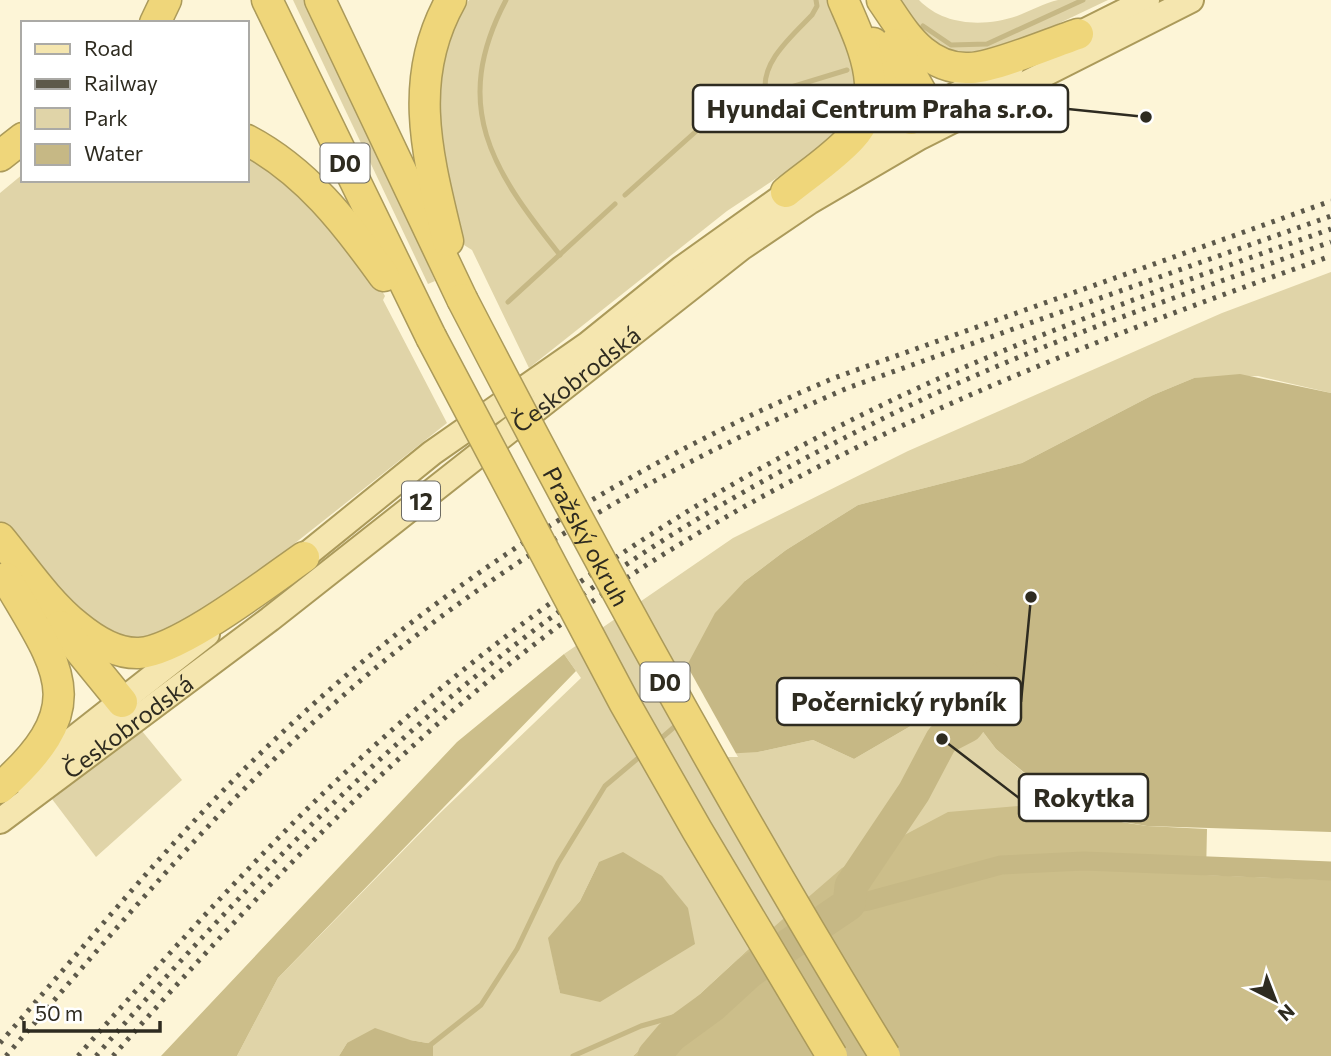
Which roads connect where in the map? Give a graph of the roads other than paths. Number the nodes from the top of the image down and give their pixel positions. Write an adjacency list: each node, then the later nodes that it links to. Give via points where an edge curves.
1 (166, 0): 11 (highway)
2 (320, 0): 20 (highway, Pražský okruh / D0)
3 (451, 0): 20 (highway, via 435,35 424,112)
4 (844, 0): 19 (highway, via 864,50 869,105 850,139)
5 (849, 0): 13 (highway)
6 (870, 0): 13 (highway)
7 (882, 0): 12 (highway, via 923,52 959,68 979,67)
8 (1147, 0): 12 (main road, Českobrodská / 12)
9 (1191, 0): 13 (main road, Českobrodská / 12)
10 (272, 10): 21 (highway, D0)
11 (156, 21)
12 (1078, 34): 13 (main road, Českobrodská / 12)
13 (925, 122): 19 (main road, Českobrodská / 12); 26 (main road, Českobrodská / 12, via 741,248 281,611)
14 (21, 140): 16 (highway)
15 (248, 141): 21 (highway, via 323,199)
16 (0, 156)
17 (21, 160): 18 (highway)
18 (0, 176)
19 (786, 192): 24 (main road, Českobrodská, via 588,344 432,453)
20 (457, 286): 31 (highway, Pražský okruh / D0, bridge, via 668,687)
21 (410, 306): 30 (highway, Pražský okruh / D0, bridge, via 431,337 624,702)
22 (0, 538): 24 (highway, via 76,625 116,649 140,653 180,639)
23 (0, 548): 26 (highway)
24 (304, 558): 26 (main road, Českobrodská)
25 (3, 574): 26 (highway); 27 (highway, via 50,655 60,692 41,744)
26 (122, 716): 28 (main road, Českobrodská); 29 (main road, Českobrodská / 12)
27 (0, 788)
28 (0, 795)
29 (0, 821)
30 (832, 1056)
31 (885, 1056)

